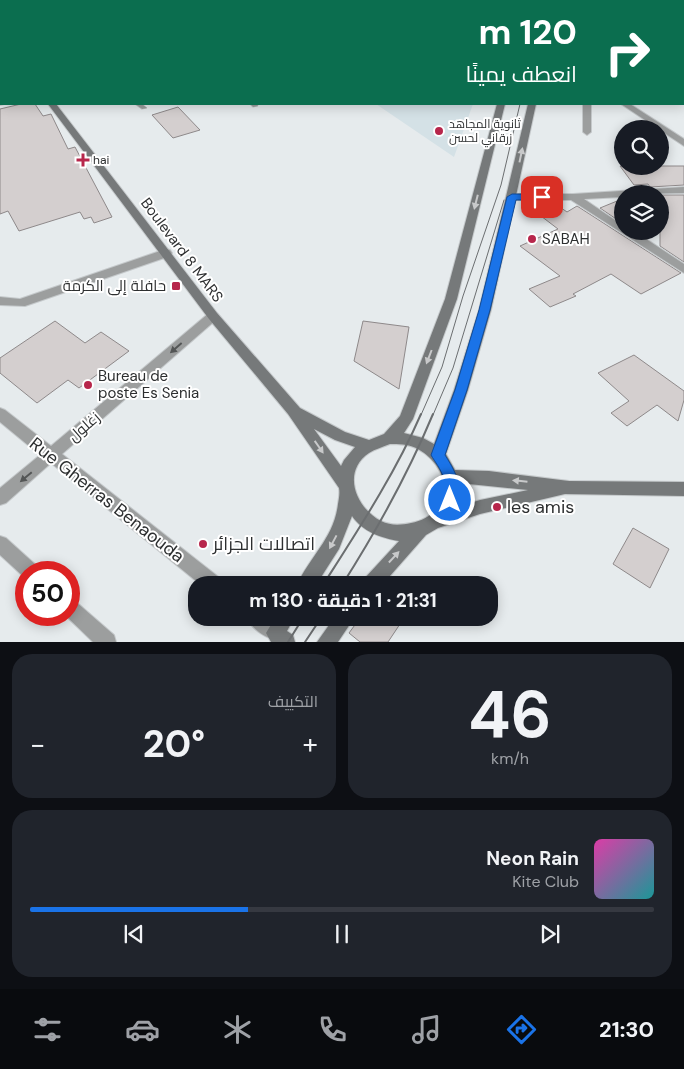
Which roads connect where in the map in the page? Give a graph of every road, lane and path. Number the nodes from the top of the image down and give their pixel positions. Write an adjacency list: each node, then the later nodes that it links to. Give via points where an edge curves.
1 (53, 105): 15 (main road, Boulevard 8 MARS)
2 (501, 105): 21 (main road, one-way to 21, via 451,299 406,418)
3 (532, 105): 11 (main road, one-way to 3)
4 (587, 105): 6 (street)
5 (627, 105): 7 (street)
6 (587, 132)
7 (684, 143)
8 (684, 190): 9 (street)
9 (669, 191)
10 (614, 195): 12 (street)
11 (512, 197): 12 (street); 24 (main road, via 485,310)
12 (573, 197): 13 (street)
13 (614, 224)
14 (640, 240): 16 (street)
15 (166, 253): 17 (street, via 22,303); 18 (main road, Boulevard 8 MARS)
16 (684, 269)
17 (0, 301)
18 (213, 316): 19 (main road, Boulevard 8 MARS); 23 (street, زغلول, one-way to 23)
19 (293, 410): 22 (main road, via 340,436); 28 (main road, one-way to 28)
20 (0, 414): 23 (street, Rue Gherras Benaouda)
21 (389, 438): 22 (main road); 24 (main road, via 421,443)
22 (367, 445): 28 (main road, via 355,455 347,469)
23 (52, 455): 29 (street, زغلول, one-way to 29); 34 (street, Rue Gherras Benaouda)
24 (438, 455): 25 (main road)
25 (450, 476): 26 (main road, one-way to 25); 30 (main road, via 450,500)
26 (568, 488): 27 (main road); 30 (main road, via 524,496)
27 (684, 489)
28 (346, 490): 31 (main road, via 354,509 378,528 393,532); 35 (main road, one-way to 35, via 346,512 340,530)
29 (0, 498)
30 (436, 521): 31 (main road)
31 (420, 529): 36 (main road, one-way to 31)
32 (0, 544): 33 (street)
33 (19, 561)
34 (204, 576)
35 (312, 576)
36 (378, 576)
37 (80, 617): 39 (street)
38 (339, 626): 40 (main road)
39 (107, 642)
40 (326, 642)

